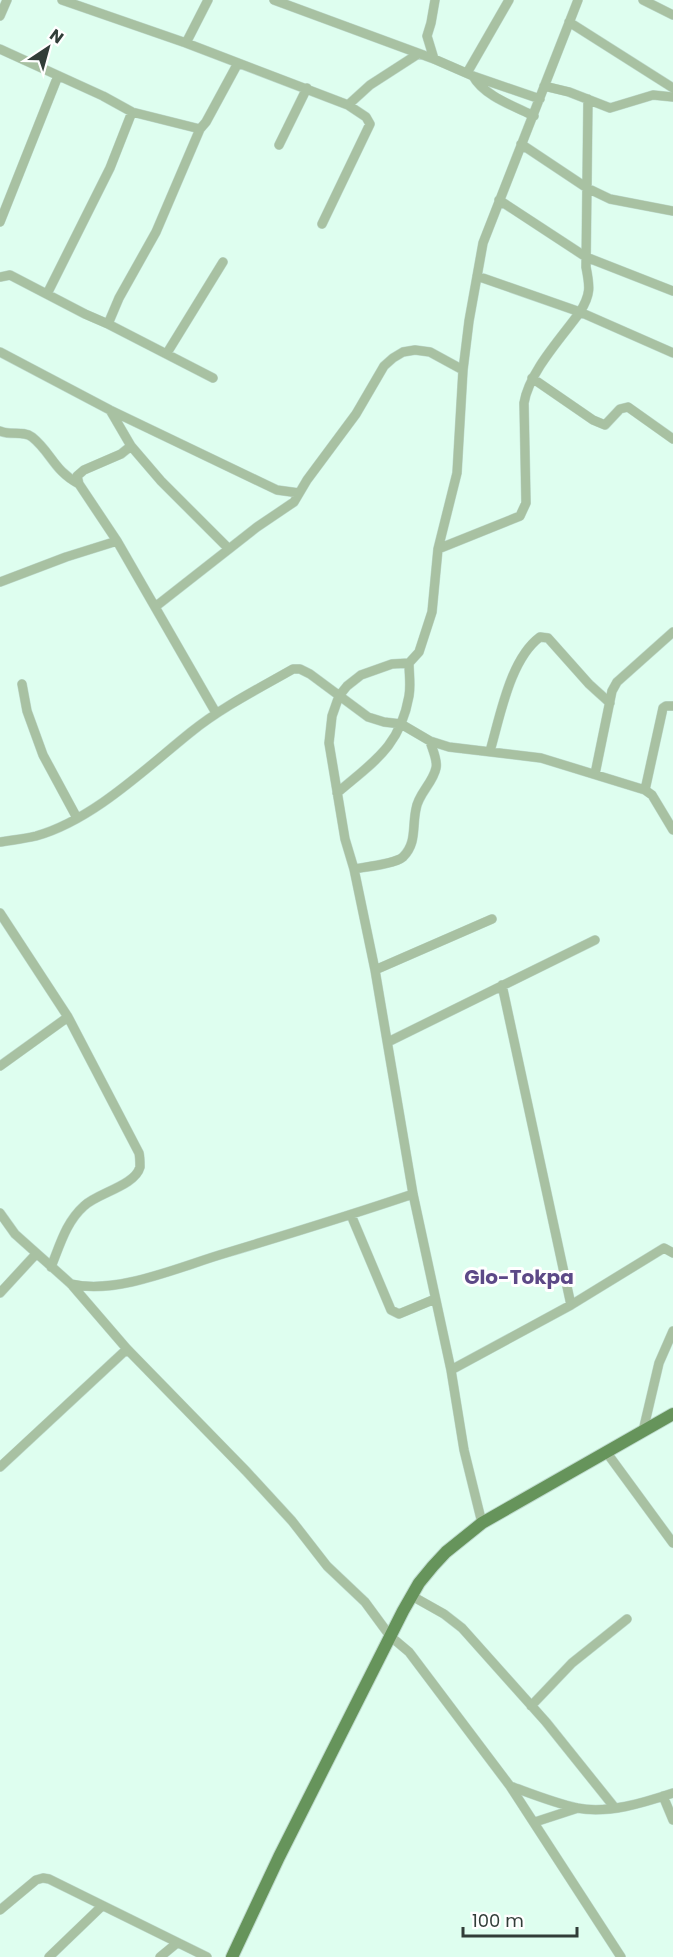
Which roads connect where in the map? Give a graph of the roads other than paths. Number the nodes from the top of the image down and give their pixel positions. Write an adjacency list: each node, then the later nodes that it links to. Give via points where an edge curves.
1 (7, 0): 10 (street)
2 (62, 0): 12 (street)
3 (208, 0): 12 (street)
4 (274, 0): 14 (street)
5 (435, 0): 15 (street, via 427,36)
6 (509, 0): 17 (street)
7 (578, 0): 11 (street)
8 (643, 0): 9 (street)
9 (673, 15)
10 (0, 16)
11 (569, 22): 19 (street); 21 (street)
12 (186, 43): 16 (street)
13 (0, 49): 18 (street)
14 (418, 54): 15 (street); 25 (street, via 370,85)
15 (434, 59): 17 (street)
16 (238, 63): 20 (street); 28 (street)
17 (470, 74): 23 (street); 27 (street, via 500,99)
18 (57, 76): 26 (street); 34 (street)
19 (544, 86): 23 (street); 24 (street)
20 (307, 88): 25 (street); 30 (street)
21 (673, 88)
22 (673, 97): 24 (street, via 653,95 610,108)
23 (540, 99): 27 (street)
24 (588, 99): 31 (street)
25 (348, 105): 35 (street, via 370,124)
26 (132, 112): 28 (street); 41 (street, via 110,168)
27 (534, 116): 29 (street)
28 (200, 129): 43 (street, via 156,232)
29 (520, 144): 31 (street); 32 (street)
30 (279, 145)
31 (587, 188): 33 (street, via 610,199); 36 (street)
32 (499, 200): 36 (street); 38 (street, via 483,243)
33 (673, 211)
34 (0, 222)
35 (322, 224)
36 (586, 257): 40 (street); 42 (street, via 590,289)
37 (223, 262): 45 (street)
38 (477, 276): 42 (street); 47 (street)
39 (0, 277): 41 (street, via 10,275)
40 (673, 291)
41 (47, 294): 43 (street)
42 (580, 312): 46 (street); 49 (street)
43 (108, 324): 45 (street)
44 (0, 352): 50 (street)
45 (167, 353): 48 (street)
46 (673, 353)
47 (463, 370): 56 (street, via 430,352 415,350 393,358); 60 (street, via 457,473)
48 (213, 378)
49 (532, 378): 52 (street, via 593,420 605,425 620,409 628,407); 60 (street, via 524,403 524,510 520,516)
50 (110, 410): 53 (street); 55 (street)
51 (0, 431): 54 (street, via 31,437 58,470)
52 (673, 439)
53 (131, 446): 54 (street, via 84,470 77,476); 59 (street)
54 (79, 484): 58 (street)
55 (277, 490): 56 (street); 57 (street)
56 (299, 493): 57 (street)
57 (285, 510): 59 (street)
58 (117, 541): 61 (street); 62 (street)
59 (229, 549): 62 (street)
60 (438, 549): 64 (street, via 432,612 419,652)
61 (0, 582)
62 (155, 607): 69 (street)
63 (673, 632): 67 (street, via 616,682)
64 (409, 663): 66 (street, via 392,664 361,675); 70 (street, via 410,694)
65 (22, 684): 76 (street, via 43,755)
66 (339, 696): 69 (street, via 310,674 292,669); 70 (street, via 368,717); 75 (street, via 329,743)
67 (610, 703): 72 (street, via 548,638 540,637 513,673); 73 (street)
68 (673, 706): 74 (street, via 663,708)
69 (216, 713): 76 (street, via 147,770)
70 (401, 724): 71 (street); 75 (street, via 388,748)
71 (430, 741): 72 (street); 79 (street, via 436,770 418,800 409,850 400,860)
72 (490, 751): 73 (street, via 541,758)
73 (595, 774): 74 (street)
74 (645, 790): 77 (street)
75 (337, 793): 79 (street)
76 (77, 819): 78 (street, via 37,836)
77 (673, 830)
78 (0, 842)
79 (354, 869): 83 (street)
80 (0, 913): 85 (street)
81 (492, 920): 83 (street)
82 (596, 940): 84 (street)
83 (375, 970): 86 (street)
84 (502, 986): 86 (street); 97 (street)
85 (68, 1017): 87 (street); 93 (street, via 139,1153 140,1166 125,1183 85,1204 68,1223)
86 (388, 1042): 88 (street)
87 (0, 1066)
88 (413, 1194): 90 (street); 96 (street)
89 (0, 1214): 92 (street)
90 (351, 1215): 94 (street, via 168,1272 95,1287); 96 (street, via 391,1310 399,1314)
91 (673, 1253): 97 (street, via 664,1248)
92 (36, 1254): 93 (street); 95 (street)
93 (51, 1267): 94 (street)
94 (71, 1284): 99 (street)
95 (0, 1293)
96 (435, 1299): 100 (street)
97 (571, 1305): 100 (street)
98 (673, 1331): 102 (street, via 659,1363)
99 (127, 1349): 104 (street); 109 (street, via 292,1521 327,1566 365,1602)
100 (451, 1370): 105 (street, via 464,1450)
101 (673, 1414): 102 (main road)
102 (643, 1431): 103 (main road)
103 (607, 1453): 105 (main road); 106 (street)
104 (0, 1467)
105 (482, 1523): 107 (main road, via 446,1552)
106 (673, 1543)
107 (412, 1596): 109 (main road); 110 (street, via 458,1624)
108 (627, 1619): 110 (street, via 572,1663)
109 (390, 1636): 111 (street, via 410,1652); 124 (main road)
110 (531, 1706): 115 (street)
111 (510, 1786): 114 (street); 117 (street)
112 (673, 1793): 113 (street)
113 (663, 1796): 115 (street); 116 (street)
114 (578, 1808): 115 (street); 117 (street)
115 (615, 1808)
116 (673, 1820)
117 (535, 1822): 125 (street)
118 (102, 1906): 119 (street, via 43,1878); 120 (street); 121 (street)
119 (0, 1910)
120 (177, 1943): 122 (street); 123 (street)
121 (49, 1957)
122 (160, 1957)
123 (207, 1957)
124 (232, 1957)
125 (621, 1957)

